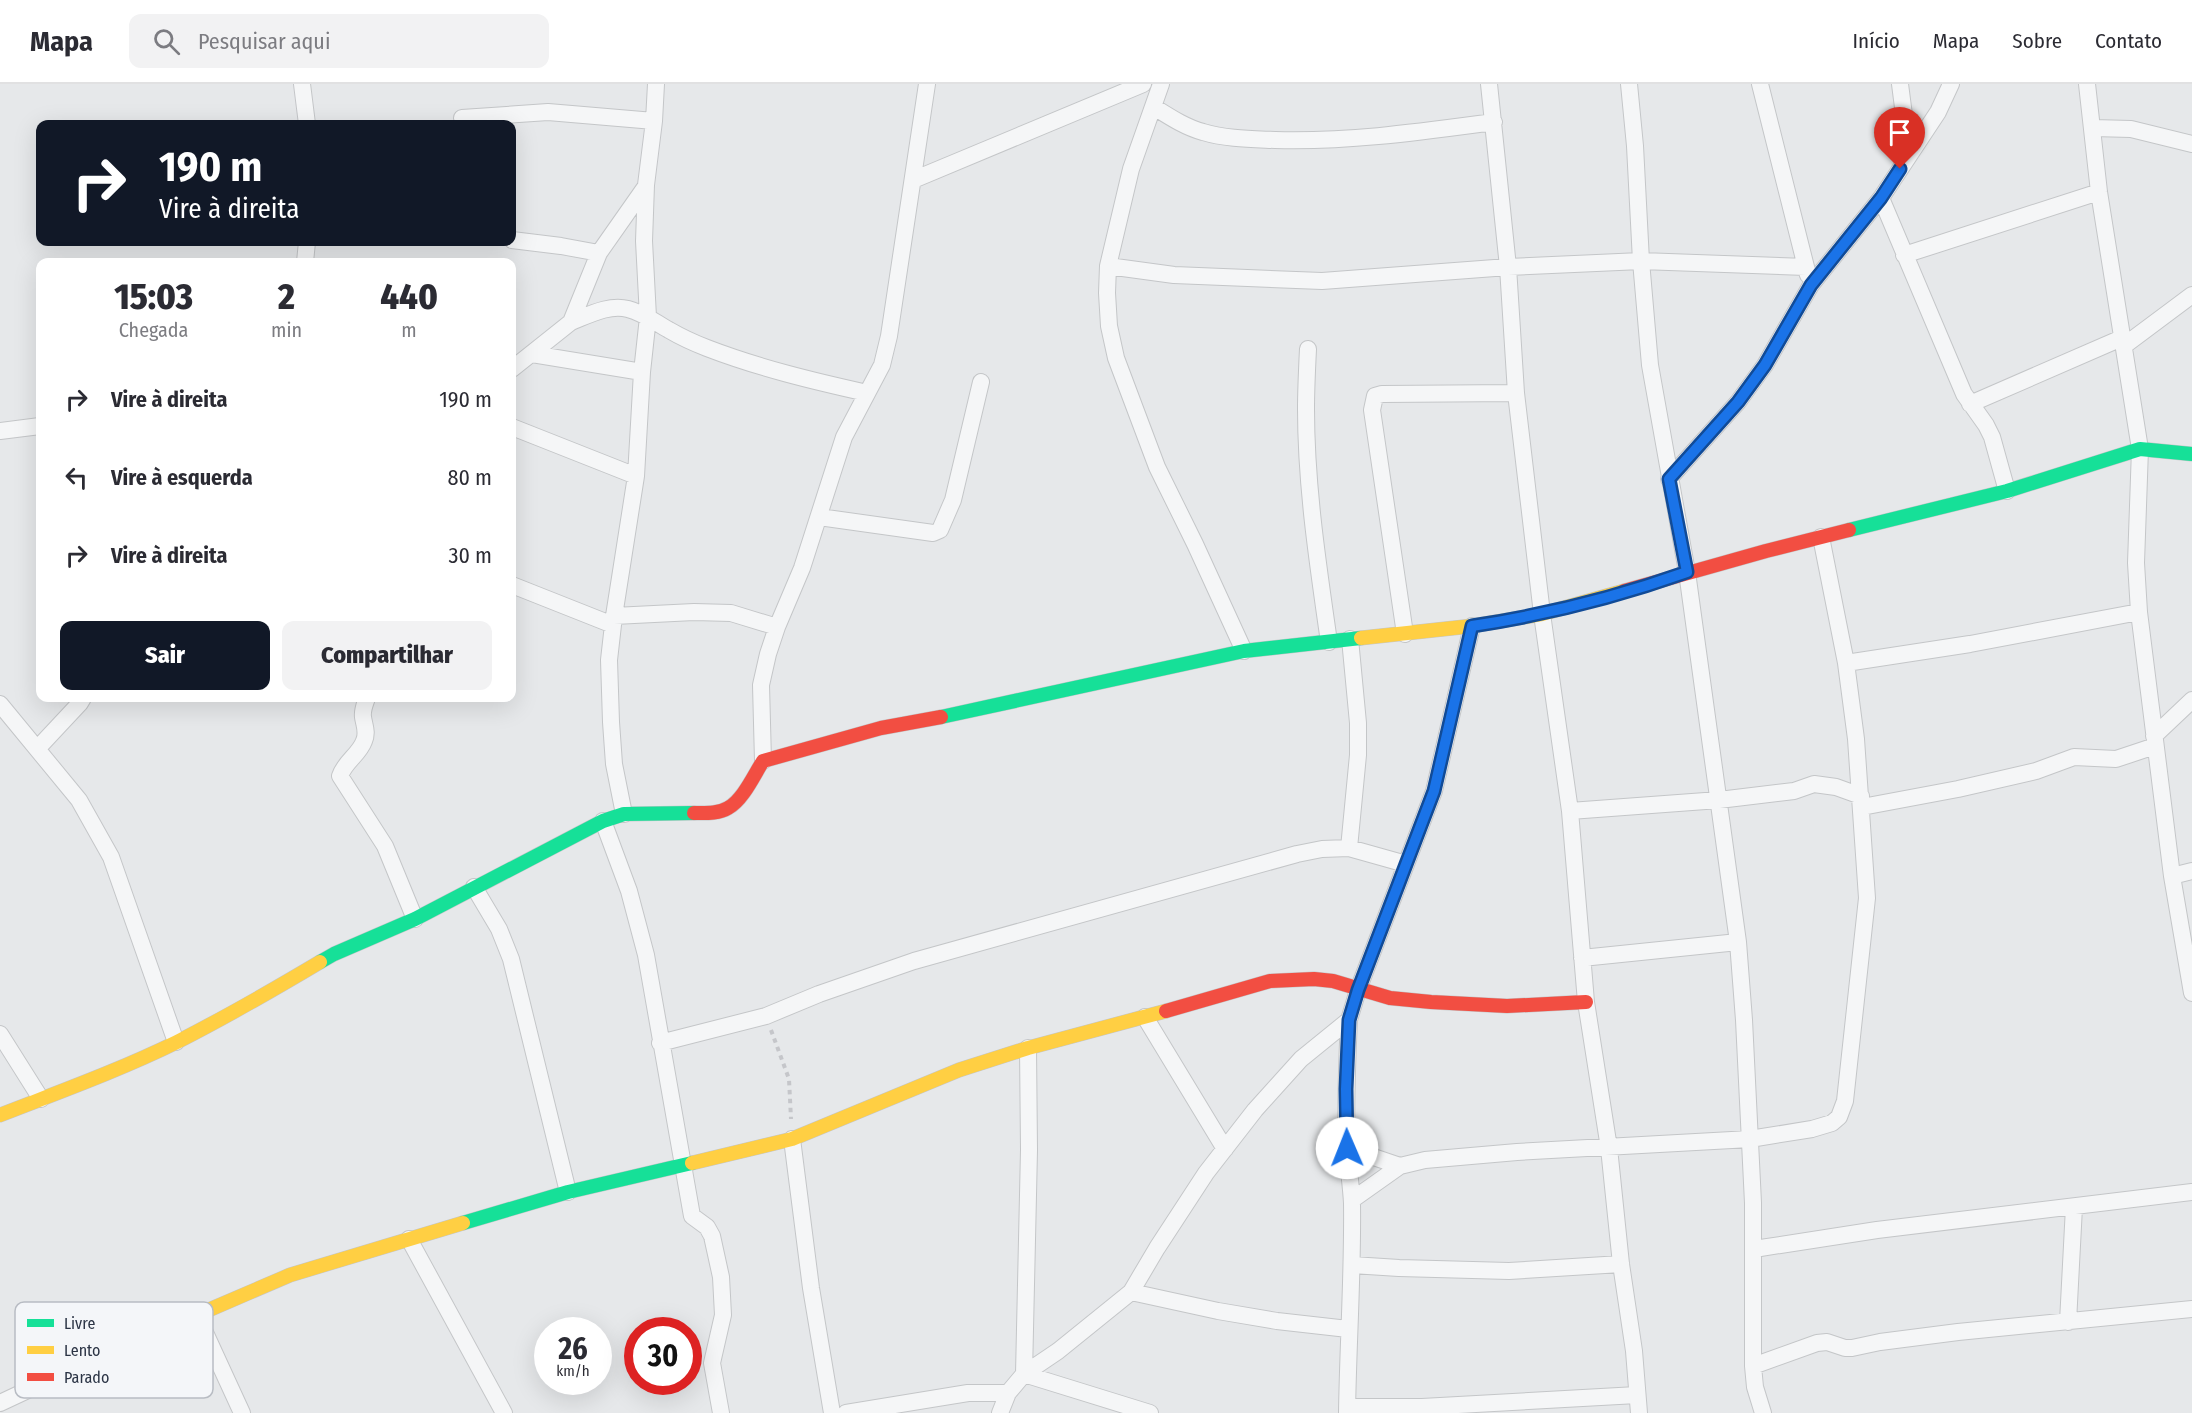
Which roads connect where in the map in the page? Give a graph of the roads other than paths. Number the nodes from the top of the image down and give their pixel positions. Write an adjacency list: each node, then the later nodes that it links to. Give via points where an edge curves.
1 (302, 84): 14 (street)
2 (656, 84): 15 (street)
3 (925, 84): 20 (street)
4 (1143, 84): 20 (street)
5 (1161, 84): 12 (street)
6 (1489, 84): 16 (street)
7 (1629, 84): 27 (street)
8 (1760, 84): 30 (street)
9 (1900, 84): 19 (street)
10 (1951, 84): 19 (street, via 1938,112)
11 (2087, 84): 17 (street)
12 (1154, 107): 16 (street, via 1201,132 1250,139 1375,138); 28 (street, via 1131,169)
13 (462, 118): 15 (street, via 548,112)
14 (306, 120)
15 (654, 121): 21 (street)
16 (1494, 122): 29 (street)
17 (2093, 128): 18 (street, via 2131,129); 22 (street)
18 (2192, 144)
19 (1909, 154): 23 (street)
20 (913, 180): 43 (street, via 890,336 882,365)
21 (646, 185): 25 (street); 33 (street)
22 (2099, 192): 26 (street); 37 (street)
23 (1881, 198): 26 (street); 31 (street)
24 (516, 240): 25 (street)
25 (599, 253): 34 (street)
26 (1904, 255): 45 (street)
27 (1641, 261): 29 (street); 30 (street); 52 (street, via 1650,364)
28 (1108, 266): 29 (street, via 1174,275 1322,281); 66 (street, via 1109,326 1116,358 1157,467)
29 (1508, 267): 44 (street)
30 (1806, 267): 31 (street)
31 (1811, 285): 52 (street, via 1745,393)
32 (2192, 295): 37 (street)
33 (648, 316): 34 (street, via 615,308); 35 (street); 36 (street)
34 (571, 321): 39 (street)
35 (670, 331): 36 (street); 43 (street, via 707,348 796,377)
36 (646, 338): 41 (street)
37 (2124, 341): 45 (street); 49 (street)
38 (1308, 349): 65 (street, via 1309,472)
39 (532, 354): 40 (street); 41 (street)
40 (516, 366)
41 (642, 372): 51 (street)
42 (981, 382): 54 (street, via 953,500 940,530 933,533)
43 (867, 393): 54 (street, via 844,437)
44 (1516, 393): 59 (street); 63 (street, via 1375,396 1372,410)
45 (1970, 404): 53 (street, via 1992,437)
46 (36, 426): 48 (street)
47 (516, 429): 51 (street)
48 (0, 431)
49 (2140, 449): 50 (street); 53 (street); 58 (street, via 2136,563)
50 (2192, 454)
51 (636, 476): 60 (street)
52 (1669, 479): 56 (street)
53 (2007, 491): 55 (street)
54 (819, 517): 62 (street)
55 (1821, 537): 56 (street); 67 (street)
56 (1687, 572): 59 (street); 75 (street)
57 (516, 586): 60 (street)
58 (2139, 612): 67 (street); 72 (street)
59 (1542, 614): 61 (street); 77 (street)
60 (613, 621): 62 (street, via 694,612 731,613); 78 (street, via 610,722)
61 (1472, 626): 63 (street); 81 (street, via 1434,791)
62 (777, 627): 74 (street, via 761,685)
63 (1406, 634): 64 (street)
64 (1350, 639): 65 (street); 80 (street, via 1358,755)
65 (1329, 642): 66 (street)
66 (1244, 651): 74 (street, via 881,728)
67 (1846, 663): 76 (street)
68 (2192, 700): 72 (street)
69 (81, 702): 73 (street)
70 (366, 702): 85 (street, via 365,740 340,776 385,846)
71 (0, 704): 73 (street)
72 (2154, 741): 76 (street, via 2116,759 2074,758 2013,777); 83 (street)
73 (37, 749): 94 (street, via 79,800 111,857)
74 (763, 761): 78 (street, via 729,808 712,813)
75 (1719, 800): 76 (street, via 1794,791 1814,784 1836,787); 77 (street); 86 (street)
76 (1862, 801): 100 (street, via 1867,898 1844,1108 1832,1123)
77 (1570, 811): 87 (street)
78 (624, 814): 79 (street)
79 (603, 821): 84 (street); 95 (street, via 629,891 646,955)
80 (1349, 848): 81 (street); 95 (street, via 1297,854 925,958 766,1016)
81 (1406, 864): 88 (street)
82 (2192, 871): 83 (street)
83 (2172, 876): 89 (street)
84 (474, 887): 85 (street); 106 (street, via 499,928 511,958)
85 (415, 919): 94 (street, via 334,954)
86 (1738, 942): 87 (street); 100 (street)
87 (1582, 958): 90 (street)
88 (1358, 990): 90 (street, via 1390,998 1450,1004); 91 (street, via 1314,979 1270,981); 92 (street)
89 (2192, 993)
90 (1586, 1002): 102 (street)
91 (1145, 1017): 96 (street); 103 (street)
92 (1349, 1020): 101 (street); 103 (street, via 1301,1059)
93 (0, 1034): 97 (street)
94 (176, 1042): 97 (street)
95 (660, 1043): 104 (street)
96 (1028, 1048): 99 (street, via 941,1077); 121 (street)
97 (41, 1099): 98 (street)
98 (0, 1115)
99 (792, 1139): 104 (street); 131 (street)
100 (1750, 1139): 102 (street); 111 (street)
101 (1347, 1148): 105 (street); 108 (street)
102 (1609, 1148): 105 (street, via 1447,1157); 112 (street)
103 (1224, 1149): 114 (street)
104 (684, 1164): 106 (street); 130 (street, via 692,1216 707,1227 721,1277 723,1315 712,1363)
105 (1400, 1166): 108 (street)
106 (568, 1192): 110 (street)
107 (2192, 1192): 109 (street)
108 (1352, 1200): 113 (street)
109 (2074, 1207): 111 (street); 117 (street)
110 (409, 1239): 115 (street, via 290,1275); 129 (street)
111 (1754, 1249): 120 (street)
112 (1622, 1264): 113 (street, via 1509,1271); 123 (street)
113 (1352, 1265): 118 (street)
114 (1131, 1292): 118 (street, via 1276,1321); 121 (street)
115 (213, 1308)
116 (2192, 1310): 117 (street)
117 (2068, 1322): 120 (street, via 1958,1332 1852,1348 1817,1343)
118 (1348, 1329): 126 (street)
119 (213, 1348): 128 (street)
120 (1753, 1366): 127 (street)
121 (1024, 1374): 122 (street); 134 (street)
122 (1008, 1393): 132 (street, via 968,1393); 133 (street)
123 (1637, 1395): 126 (street); 135 (street)
124 (15, 1396): 125 (street)
125 (0, 1403)
126 (1347, 1410)
127 (1759, 1410)
128 (242, 1413)
129 (504, 1413)
130 (721, 1413)
131 (832, 1413)
132 (846, 1413)
133 (1000, 1413)
134 (1150, 1413)
135 (1639, 1413)

